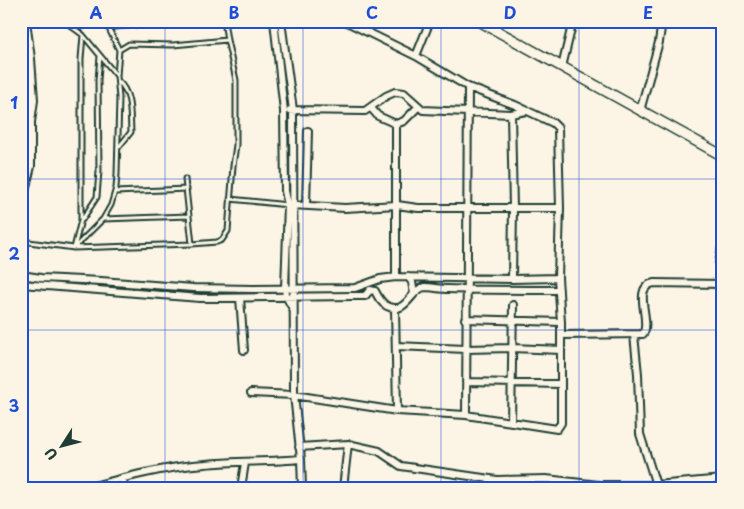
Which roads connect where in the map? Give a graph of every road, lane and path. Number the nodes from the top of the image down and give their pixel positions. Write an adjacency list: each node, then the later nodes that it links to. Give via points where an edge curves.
1 (24, 21): 30 (highway, via 32,100)
2 (64, 21): 13 (lane)
3 (167, 21): 12 (street)
4 (224, 21): 14 (lane)
5 (274, 21): 25 (street)
6 (281, 21): 24 (street)
7 (345, 21): 17 (street)
8 (430, 21): 17 (street)
9 (479, 21): 18 (main road)
10 (573, 21): 18 (street)
11 (662, 21): 27 (street)
12 (107, 23): 15 (lane)
13 (83, 36): 16 (lane); 49 (lane)
14 (227, 40): 15 (lane, via 173,45 129,44); 40 (lane, via 236,80 236,145)
15 (119, 50): 19 (lane)
16 (100, 56): 19 (lane); 49 (lane, via 97,197)
17 (416, 56): 21 (street)
18 (562, 67): 27 (main road)
19 (118, 76): 20 (lane)
20 (118, 81): 33 (lane); 33 (lane, via 127,93 131,132)
21 (468, 88): 26 (street); 28 (street)
22 (418, 107): 23 (street, via 404,94 395,92); 28 (street); 31 (street, via 404,121)
23 (372, 108): 24 (street, via 362,112); 31 (street, via 378,116)
24 (293, 110): 25 (street); 41 (street)
25 (284, 111): 41 (street, via 285,191)
26 (526, 111): 29 (street); 46 (street, via 558,128)
27 (640, 111): 34 (main road)
28 (467, 113): 29 (street); 44 (street)
29 (511, 114): 45 (street)
30 (25, 122): 35 (highway, via 29,166)
31 (396, 124): 43 (street)
32 (308, 131): 42 (street)
33 (118, 149): 38 (lane)
34 (723, 156)
35 (24, 172): 39 (highway)
36 (186, 179): 37 (lane)
37 (187, 189): 38 (lane); 47 (lane)
38 (115, 192): 48 (lane)
39 (21, 199)
40 (230, 199): 41 (lane); 52 (lane, via 228,231 222,240)
41 (291, 205): 42 (street); 65 (street); 66 (street)
42 (306, 205): 43 (street, via 345,208)
43 (397, 205): 44 (street); 56 (street)
44 (466, 208): 45 (street); 60 (street)
45 (513, 208): 46 (street); 61 (street)
46 (560, 208): 58 (street)
47 (189, 216): 48 (lane); 52 (lane)
48 (103, 219): 53 (lane)
49 (81, 220): 53 (lane)
50 (21, 241): 53 (lane)
51 (723, 242): 54 (street)
52 (192, 244): 53 (lane)
53 (74, 248)
54 (719, 263)
55 (21, 275): 64 (street)
56 (396, 277): 57 (street); 59 (street)
57 (408, 277): 60 (street); 70 (street)
58 (558, 278): 61 (street); 68 (street)
59 (380, 279): 66 (street, via 355,288); 69 (street)
60 (466, 279): 61 (street); 67 (street)
61 (512, 279)
62 (21, 284): 71 (street)
63 (723, 284): 81 (street, via 651,283 644,289 643,297 646,332)
64 (150, 285): 65 (street); 71 (street)
65 (285, 288): 66 (street); 72 (street)
66 (294, 288): 73 (street)
67 (466, 289): 68 (street); 70 (street, via 424,287); 78 (street)
68 (559, 290): 80 (street)
69 (375, 291): 73 (street, via 370,290 365,296); 76 (street, via 382,302)
70 (414, 294): 76 (street)
71 (150, 295): 74 (street)
72 (286, 296): 73 (street); 74 (street); 77 (street)
73 (294, 296): 77 (street)
74 (240, 298): 86 (street)
75 (513, 305): 79 (street)
76 (395, 308): 83 (street)
77 (294, 310): 92 (street)
78 (465, 319): 79 (street); 85 (street)
79 (513, 321): 80 (street); 84 (street)
80 (561, 322): 82 (street)
81 (634, 335): 82 (street); 103 (street, via 640,434)
82 (561, 336): 87 (street)
83 (396, 346): 85 (street); 93 (street)
84 (512, 348): 85 (street); 87 (street); 89 (street)
85 (466, 349): 88 (street)
86 (244, 350)
87 (561, 350): 90 (street)
88 (466, 382): 89 (street); 94 (street)
89 (512, 383): 90 (street); 95 (street)
90 (561, 384): 95 (street, via 562,423 557,429)
91 (251, 393): 92 (street)
92 (294, 395): 93 (street); 97 (street)
93 (397, 411): 94 (street)
94 (466, 415): 95 (street)
95 (511, 422)
96 (348, 444): 97 (street); 102 (street, via 379,451 401,466); 109 (street)
97 (300, 447): 98 (street)
98 (301, 459): 99 (street); 108 (street)
99 (245, 463): 100 (street, via 172,467); 107 (street)
100 (123, 478): 105 (street); 106 (street)
101 (723, 479): 103 (street)
102 (498, 480): 104 (street, via 546,479); 110 (street)
103 (656, 485): 104 (street)
104 (599, 486)
105 (87, 488)
106 (124, 488)
107 (241, 488)
108 (302, 488)
109 (343, 488)
110 (497, 488)

